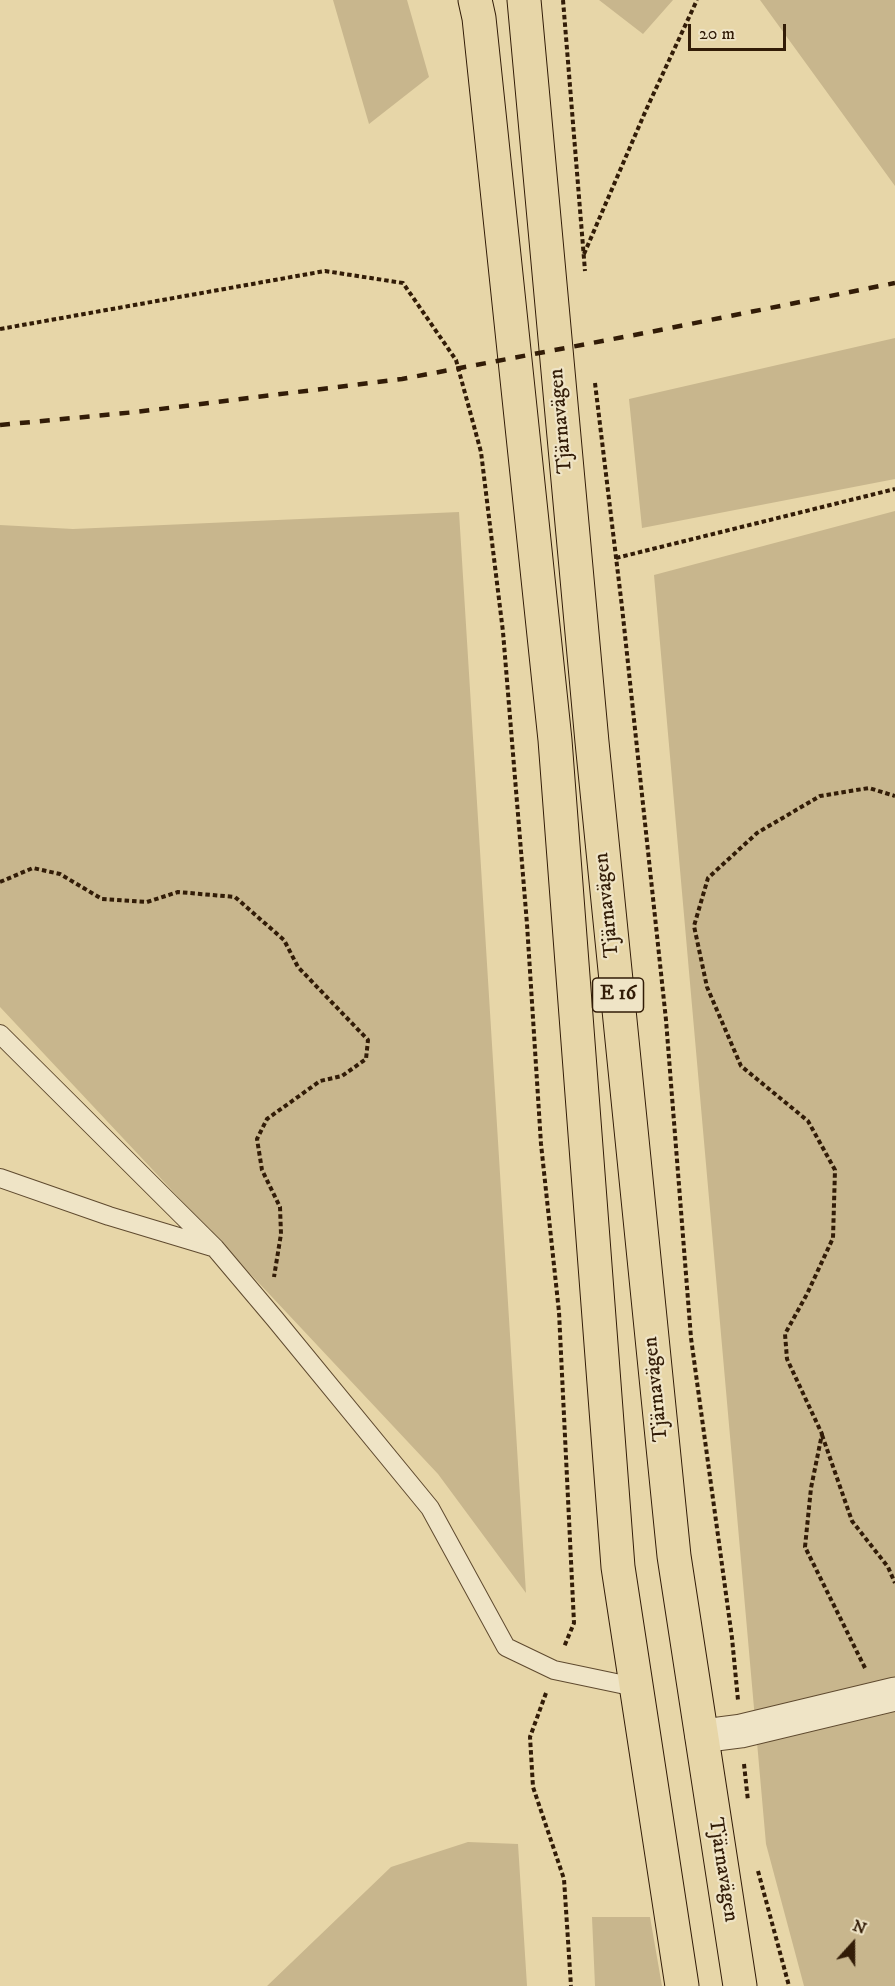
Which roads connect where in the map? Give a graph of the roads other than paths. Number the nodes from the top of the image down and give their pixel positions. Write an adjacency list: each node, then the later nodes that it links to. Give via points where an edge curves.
1 (475, 0): 6 (highway, Tjärnavägen / E 16, via 555,740 618,1567)
2 (524, 0): 8 (highway, Tjärnavägen / E 16, via 592,742 673,1544)
3 (0, 1034): 5 (lane)
4 (0, 1178): 5 (lane)
5 (215, 1248): 6 (lane, via 430,1508 506,1647 554,1670)
6 (635, 1687): 9 (highway, Tjärnavägen / E 16)
7 (888, 1695): 8 (street, via 741,1731)
8 (702, 1736): 10 (highway, Tjärnavägen / E 16)
9 (682, 1986)
10 (740, 1986)

